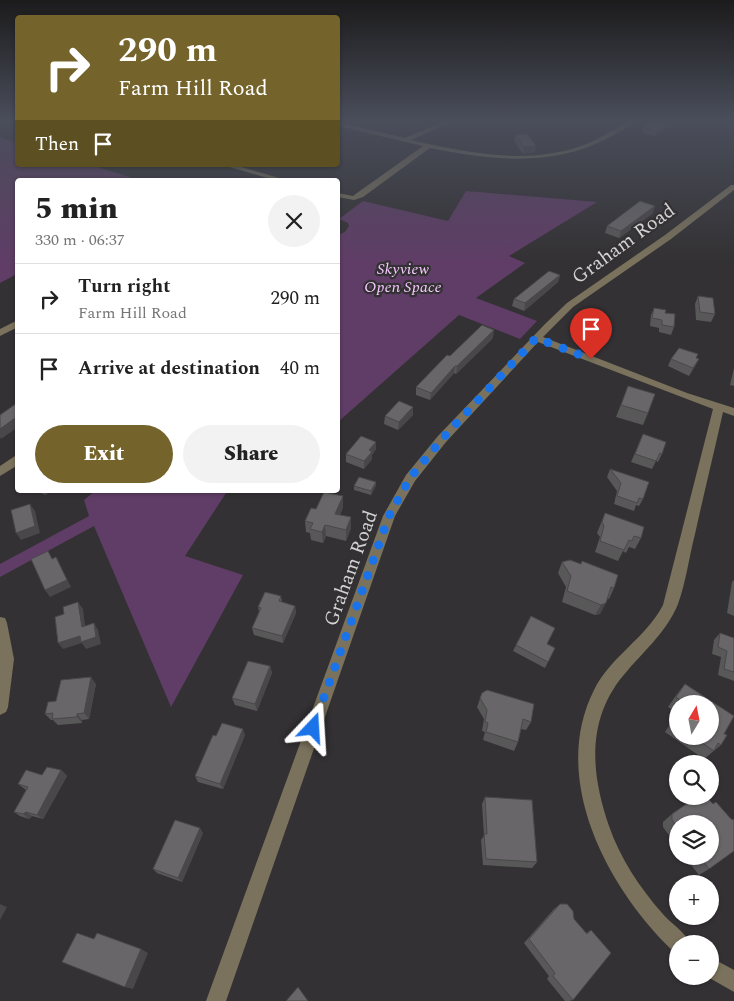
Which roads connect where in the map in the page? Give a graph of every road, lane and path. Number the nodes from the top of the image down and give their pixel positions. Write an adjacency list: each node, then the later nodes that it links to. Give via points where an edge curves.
1 (236, 168): 3 (street)
2 (397, 168): 5 (street, via 354,198)
3 (275, 178)
4 (734, 187): 8 (street, Graham Road, via 570,306)
5 (340, 195)
6 (15, 325): 7 (street)
7 (0, 333)
8 (536, 338): 9 (street); 17 (street, Graham Road, via 442,439 410,478 389,516)
9 (726, 410): 14 (street, via 667,612 600,694 590,718 586,743 593,802 604,836 621,871 645,908)
10 (15, 460): 11 (street)
11 (0, 472)
12 (0, 623): 13 (street, via 6,660)
13 (0, 707)
14 (671, 935)
15 (719, 973): 16 (street)
16 (734, 982)
17 (216, 1001)

